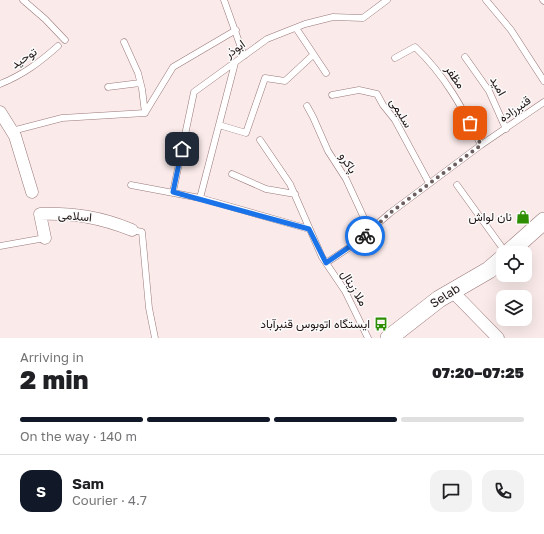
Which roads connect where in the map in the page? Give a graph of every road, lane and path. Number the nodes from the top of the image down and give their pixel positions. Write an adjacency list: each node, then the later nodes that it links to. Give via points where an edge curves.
1 (22, 0): 7 (lane)
2 (224, 0): 6 (lane)
3 (388, 0): 5 (lane, ابوذر, via 363,18 333,16)
4 (486, 0): 16 (lane, via 511,30)
5 (296, 28): 10 (lane); 11 (lane, ابوذر, via 267,39)
6 (236, 30): 11 (lane); 24 (lane, via 172,67)
7 (65, 40)
8 (124, 42): 17 (lane)
9 (58, 46): 18 (lane, توحید, via 33,67)
10 (313, 55): 15 (lane); 25 (lane, via 285,81 265,78 246,133)
11 (244, 56): 14 (lane, ابوذر)
12 (465, 57): 26 (lane, امید, via 489,91)
13 (395, 58): 29 (lane, مظفر, via 415,47 429,59 454,94)
14 (235, 63): 25 (lane); 35 (lane, ابوذر, via 194,92)
15 (326, 73)
16 (544, 81)
17 (140, 83): 19 (lane); 24 (lane)
18 (0, 84)
19 (108, 87)
20 (332, 95): 32 (lane, سلیمی, via 359,90 377,94)
21 (544, 102): 26 (lane, قنبرزاده)
22 (307, 106): 41 (lane, پاکرو, via 328,151 340,167)
23 (0, 112): 27 (street)
24 (145, 113): 27 (lane, via 62,118)
25 (219, 125): 37 (lane)
26 (506, 129): 29 (lane, قنبرزاده)
27 (12, 131): 34 (street)
28 (260, 140): 36 (lane, ملا زینال)
29 (481, 145): 32 (lane, قنبرزاده)
30 (232, 174): 36 (lane, via 266,189)
31 (131, 184): 35 (lane)
32 (430, 184): 41 (lane, قنبرزاده)
33 (458, 185): 44 (lane)
34 (32, 192)
35 (173, 192): 37 (lane)
36 (295, 194): 39 (lane, ملا زینال)
37 (200, 198): 39 (lane)
38 (543, 225): 45 (street)
39 (309, 229): 46 (lane, ملا زینال)
40 (132, 230): 42 (street, اسلامی, via 78,214 40,214); 49 (lane, via 142,232 149,308)
41 (370, 231): 46 (lane, قنبرزاده)
42 (45, 238): 43 (lane)
43 (0, 246)
44 (502, 246)
45 (516, 246)
46 (326, 263): 50 (lane, ملا زینال, via 351,303)
47 (496, 264): 48 (street, Selab)
48 (452, 291): 51 (street, Selab); 52 (street)
49 (155, 338)
50 (368, 338)
51 (389, 338)
52 (498, 338)

